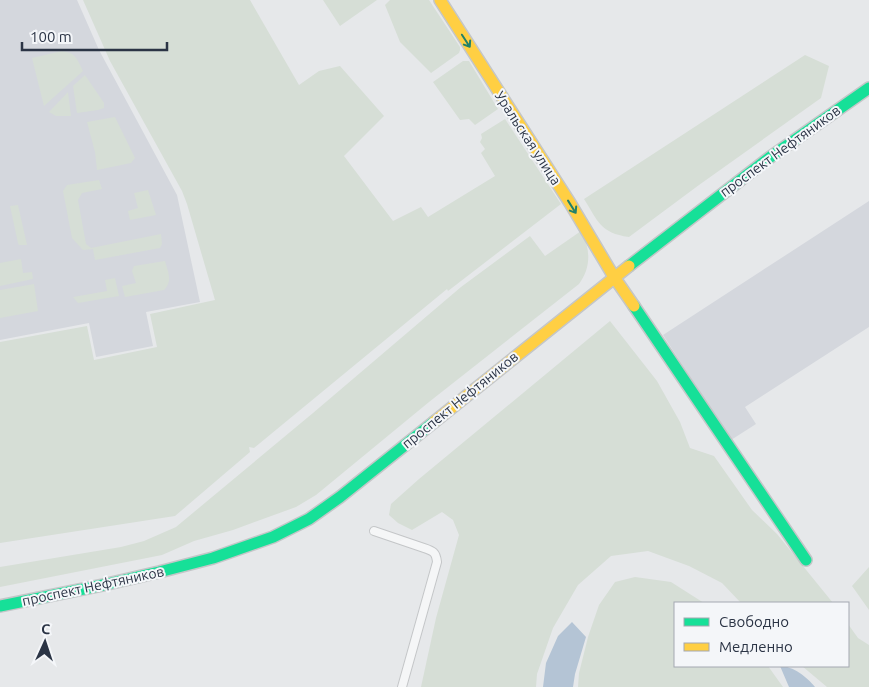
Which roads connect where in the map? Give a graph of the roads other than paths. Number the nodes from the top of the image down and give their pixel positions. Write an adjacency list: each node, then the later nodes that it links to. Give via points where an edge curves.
1 (440, 0): 3 (main road, Уральская улица, one-way to 3)
2 (869, 88): 3 (main road, проспект Нефтяников, via 769,158)
3 (614, 277): 5 (main road, Уральская улица); 6 (main road, проспект Нефтяников, via 309,519 273,537 204,560)
4 (374, 531): 7 (street, via 432,551 436,556)
5 (806, 560)
6 (0, 606)
7 (402, 687)

